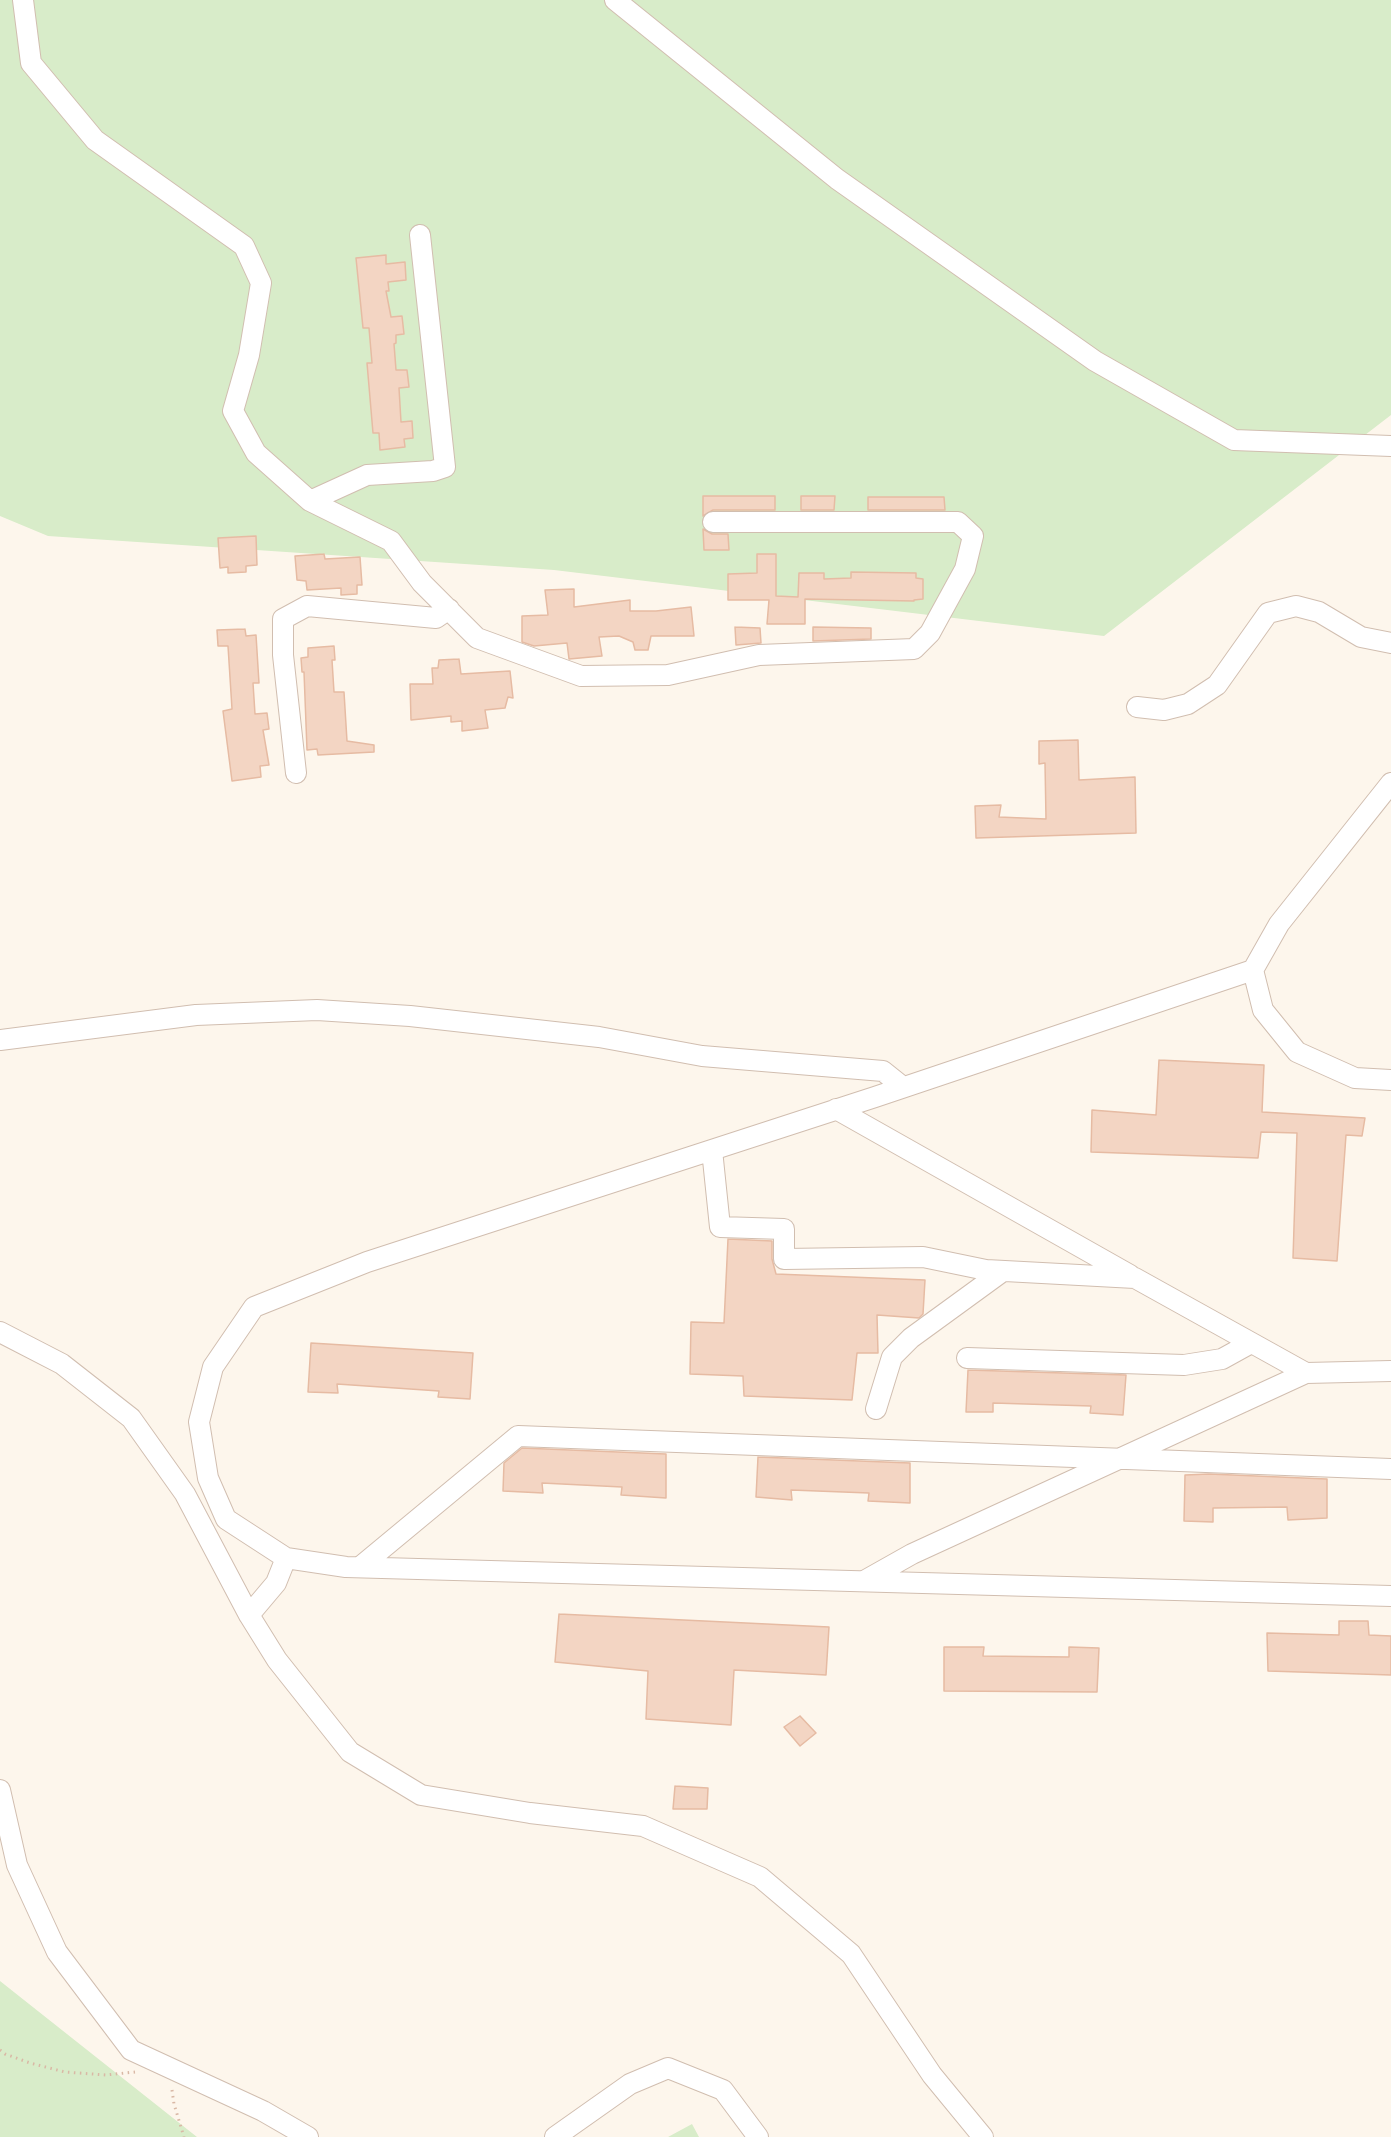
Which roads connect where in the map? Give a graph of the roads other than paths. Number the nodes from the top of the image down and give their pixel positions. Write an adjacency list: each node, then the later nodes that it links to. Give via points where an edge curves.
1 (23, 0): 5 (street, via 31,63 95,140 244,246 261,283 249,355 233,411 256,453)
2 (615, 0): 4 (street, via 837,179 1105,367 1234,440)
3 (420, 234): 5 (street, via 446,467 367,475)
4 (1391, 446)
5 (310, 501): 7 (street, via 391,541 422,582)
6 (713, 522): 7 (street, via 958,522 973,536 965,569 930,633 914,649 759,655 668,675 581,676 477,638)
7 (449, 609): 10 (street, via 436,618 307,606 283,619 283,655)
8 (1391, 644): 9 (street, via 1361,637 1319,612 1296,606 1268,613 1217,685 1188,704 1164,710)
9 (1137, 707)
10 (296, 773)
11 (1391, 783): 12 (street, via 1279,924)
12 (1253, 970): 14 (street, via 1263,1010 1297,1052 1355,1078); 15 (street)
13 (0, 1040): 15 (street, via 196,1015 317,1010 599,1037 702,1056 883,1071)
14 (1391, 1080)
15 (903, 1087): 16 (street)
16 (836, 1109): 17 (street); 19 (street)
17 (712, 1150): 18 (street, via 720,1227 784,1229 784,1259 923,1257); 28 (street, via 367,1262 254,1307 213,1367 199,1422 207,1478 226,1519)
18 (1003, 1271): 19 (street); 25 (street, via 911,1338 892,1357)
19 (1135, 1278): 21 (street)
20 (0, 1332): 32 (street, via 62,1364 131,1418 185,1494)
21 (1251, 1342): 22 (street, via 1222,1359 1184,1365); 24 (street)
22 (967, 1358)
23 (1391, 1371): 24 (street)
24 (1306, 1373): 26 (street)
25 (876, 1409)
26 (1116, 1458): 27 (street); 29 (street, via 518,1436); 30 (street, via 912,1554)
27 (1391, 1469)
28 (286, 1558): 29 (street); 32 (street, via 276,1583)
29 (360, 1567): 30 (street)
30 (864, 1581): 31 (street)
31 (1391, 1596)
32 (249, 1616): 37 (street, via 277,1660 350,1752 422,1795 643,1826 760,1877 851,1954 932,2075)
33 (0, 1790): 34 (street, via 17,1865 57,1952 132,2050 263,2111)
34 (308, 2137)
35 (555, 2137): 36 (street, via 630,2084 668,2068 723,2090)
36 (758, 2137)
37 (982, 2137)

